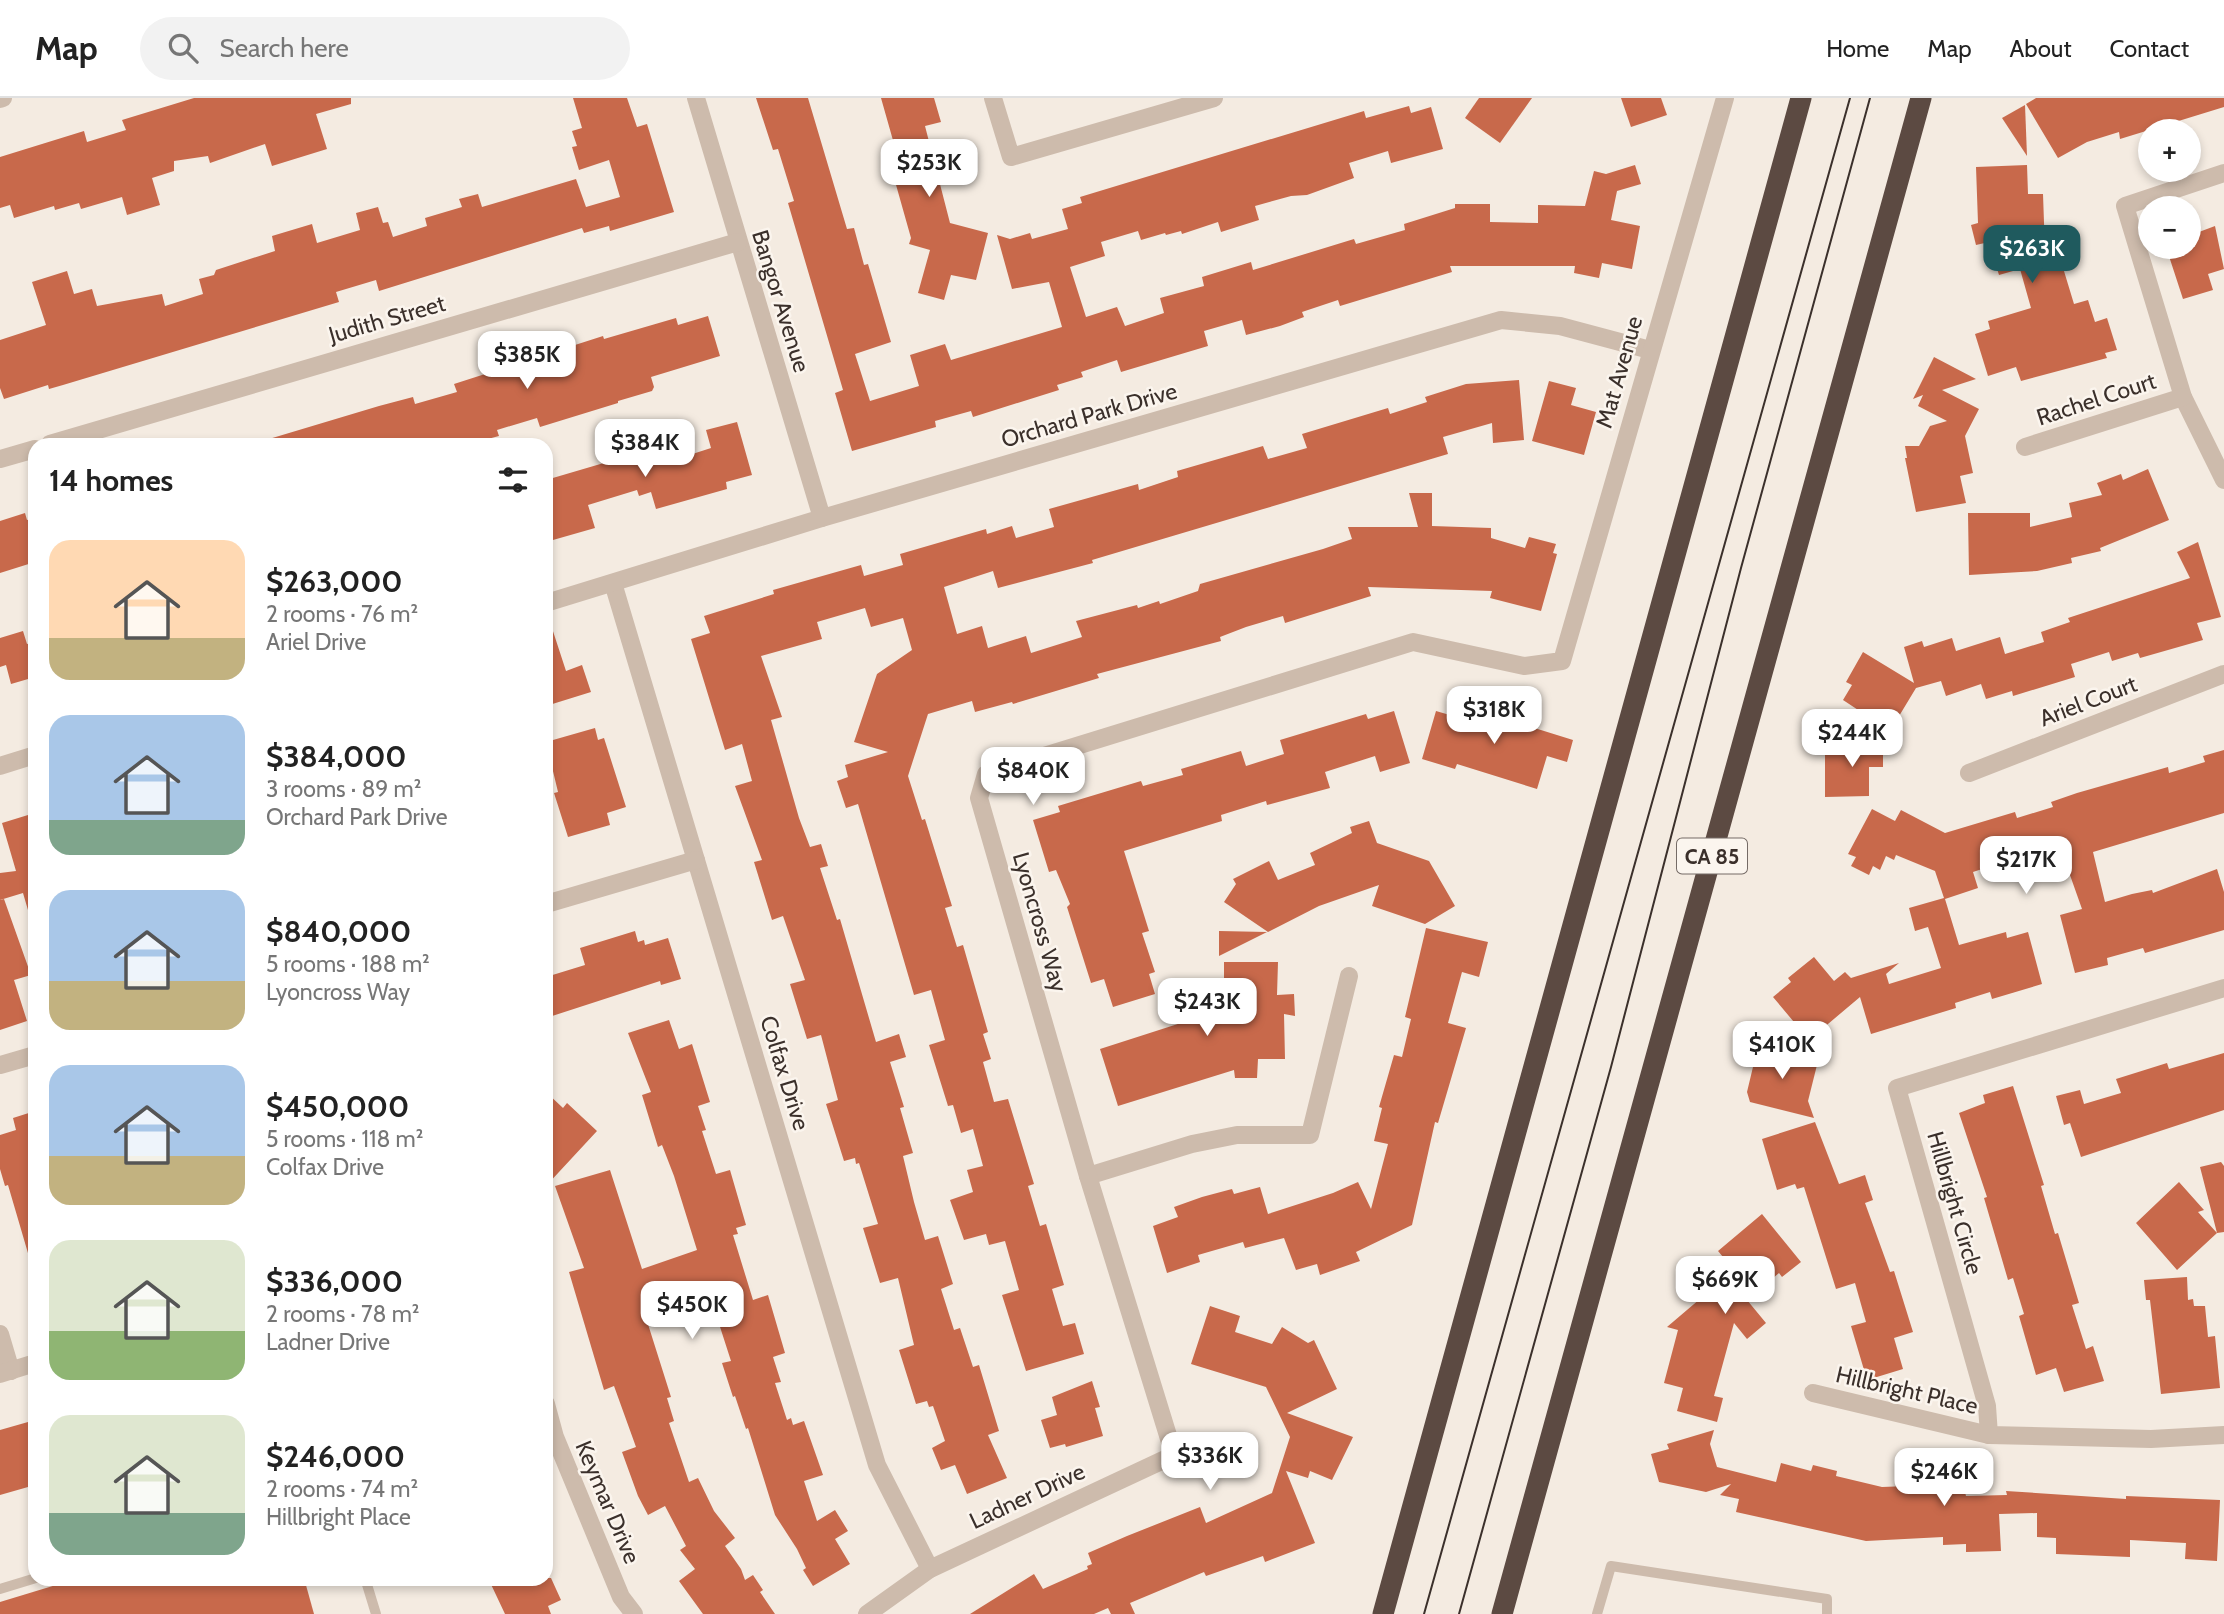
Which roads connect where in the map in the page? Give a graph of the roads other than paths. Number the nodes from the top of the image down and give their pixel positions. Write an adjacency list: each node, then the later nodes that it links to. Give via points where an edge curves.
1 (696, 98): 8 (street, Bangor Avenue)
2 (993, 98): 3 (street, via 1011,157)
3 (1214, 98)
4 (1725, 98): 9 (street, Mat Avenue)
5 (1801, 98): 47 (highway)
6 (1921, 98): 48 (highway, CA 85)
7 (2224, 173): 10 (street, via 2125,206)
8 (738, 242): 11 (street, Judith Street); 16 (street, Bangor Avenue)
9 (1650, 350): 16 (street, Orchard Park Drive, via 1560,326 1501,320); 19 (street, Mat Avenue)
10 (2183, 397): 12 (street, Rachel Court); 15 (street)
11 (70, 438)
12 (2025, 447)
13 (28, 451): 14 (street)
14 (0, 459)
15 (2224, 480)
16 (822, 518): 17 (street, Orchard Park Drive)
17 (613, 583): 18 (street, Orchard Park Drive); 24 (street, Colfax Drive)
18 (553, 601)
19 (1562, 661): 30 (street, Lyoncross Way, via 1524,666 1413,642 986,774 979,798)
20 (2224, 674): 23 (street, Ariel Court)
21 (28, 757): 22 (street)
22 (0, 766)
23 (1969, 773)
24 (696, 860): 25 (street); 40 (street, Colfax Drive, via 877,1465)
25 (553, 902)
26 (1349, 976): 30 (street, via 1310,1135 1237,1135)
27 (2224, 988): 36 (street, Hillbright Circle, via 1897,1088 1987,1406)
28 (28, 1057): 29 (street)
29 (0, 1065)
30 (1088, 1176): 39 (street, Lyoncross Way)
31 (0, 1334): 33 (street)
32 (28, 1365): 33 (street)
33 (5, 1373)
34 (1813, 1393): 36 (street, Hillbright Place)
35 (553, 1430): 45 (street, Keymar Drive, via 621,1597)
36 (1989, 1435): 37 (street, via 2151,1439)
37 (2224, 1435)
38 (1218, 1443): 39 (street, Ladner Drive)
39 (1174, 1455): 40 (street, Ladner Drive)
40 (930, 1569): 46 (street, Ladner Drive)
41 (28, 1580): 43 (lane)
42 (367, 1586): 44 (lane)
43 (0, 1589)
44 (376, 1614)
45 (634, 1614)
46 (867, 1614)
47 (1383, 1614)
48 (1502, 1614)
49 (1597, 1614): 50 (lane, via 1611,1566 1827,1598)
50 (1827, 1614)

